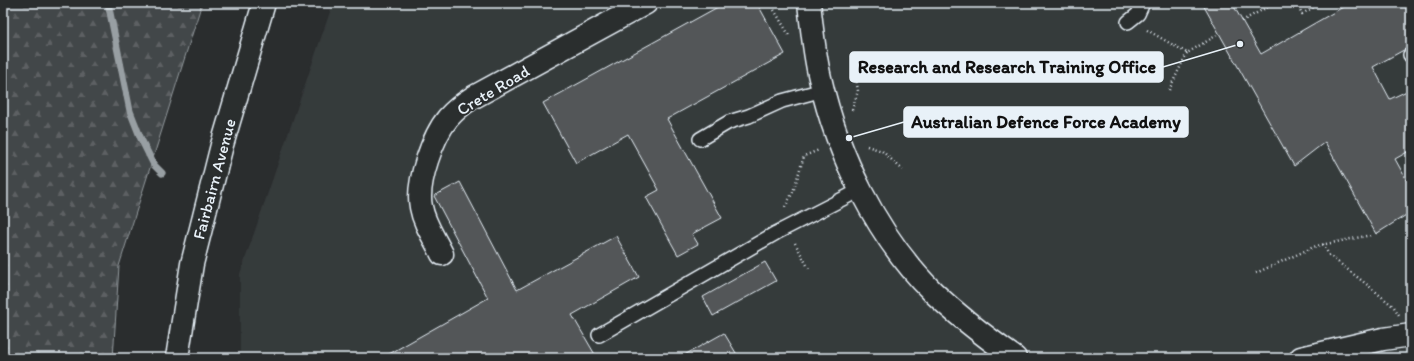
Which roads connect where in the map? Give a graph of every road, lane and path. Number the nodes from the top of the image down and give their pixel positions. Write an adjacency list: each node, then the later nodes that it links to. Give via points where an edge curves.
1 (264, 3): 31 (street, Fairbairn Avenue, via 222,145 192,264)
2 (646, 3): 26 (street, Crete Road, via 472,98 448,118 430,154 420,196 424,219)
3 (770, 3): 13 (path)
4 (809, 3): 16 (street, via 813,47)
5 (1143, 3): 10 (lane, via 1138,14)
6 (1276, 3): 9 (path)
7 (1296, 3): 8 (path, via 1302,14)
8 (1321, 3)
9 (1242, 21)
10 (1128, 22)
11 (1142, 26): 14 (path)
12 (1219, 34): 14 (path)
13 (789, 36)
14 (1188, 53): 17 (path)
15 (855, 70): 18 (path, via 858,91)
16 (823, 90): 19 (lane, via 782,101 729,122); 20 (street)
17 (1169, 90)
18 (852, 115)
19 (700, 139)
20 (840, 141): 21 (path, via 859,134 866,146 882,151); 22 (street); 23 (path, via 804,156 793,192 780,215)
21 (904, 170)
22 (860, 190): 23 (lane); 32 (street, via 880,226 932,291)
23 (786, 227): 27 (path); 29 (lane)
24 (1371, 235): 25 (path)
25 (1323, 244): 28 (path); 30 (path, via 1329,255 1394,307)
26 (442, 254)
27 (809, 269)
28 (1256, 273)
29 (599, 335)
30 (1407, 336): 33 (street)
31 (177, 358)
32 (1015, 358)
33 (1301, 358)

